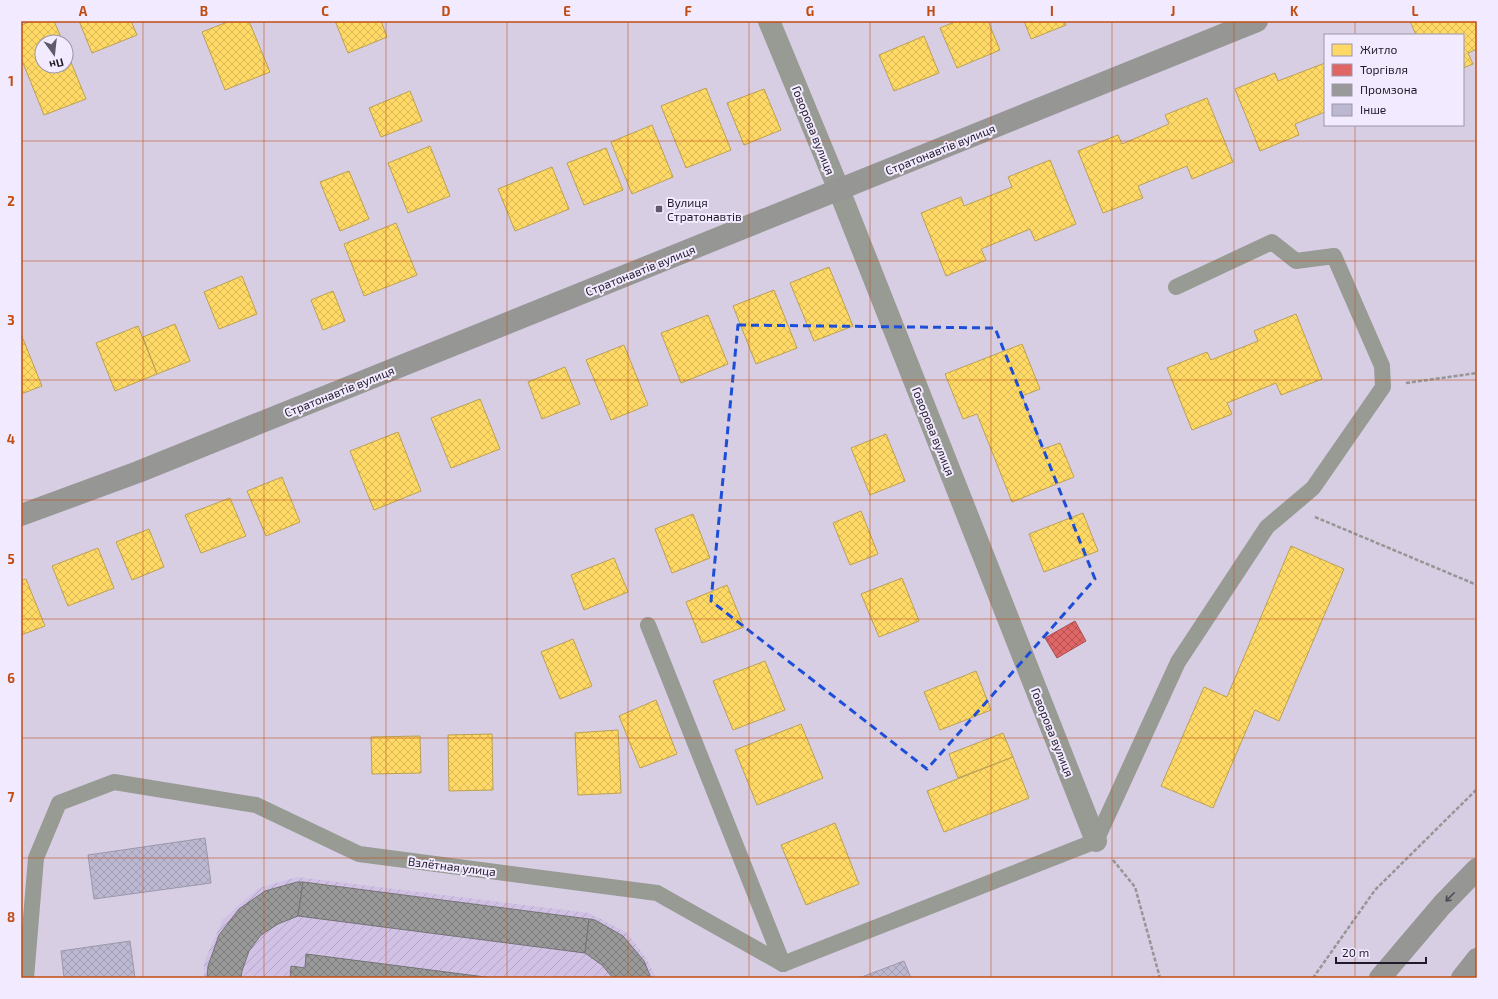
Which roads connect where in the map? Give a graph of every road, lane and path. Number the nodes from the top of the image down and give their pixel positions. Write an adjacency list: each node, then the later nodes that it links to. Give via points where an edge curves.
1 (769, 21): 3 (street, Говорова вулиця)
2 (1257, 21): 3 (main road, Стратонавтів вулиця)
3 (839, 190): 7 (main road, Стратонавтів вулиця); 14 (street, Говорова вулиця)
4 (1176, 287): 6 (lane, via 1272,242 1296,261 1334,256 1382,366)
5 (1477, 373): 6 (path)
6 (1384, 387): 8 (lane, via 1313,488)
7 (138, 472): 9 (main road, Стратонавтів вулиця); 10 (main road)
8 (1291, 507): 11 (path); 14 (lane, via 1267,527 1178,662)
9 (21, 515)
10 (21, 525)
11 (1477, 585)
12 (648, 625): 17 (lane)
13 (1477, 789): 20 (path, via 1375,890)
14 (1096, 841): 17 (lane); 19 (path, via 1136,887)
15 (1477, 869): 21 (main road, one-way to 21, via 1442,904)
16 (1477, 959): 22 (main road)
17 (783, 964): 18 (lane, Взлётная улица, via 658,893 359,854 256,805 114,782 59,803 36,858)
18 (26, 978)
19 (1160, 978)
20 (1313, 978)
21 (1380, 978)
22 (1462, 978)

